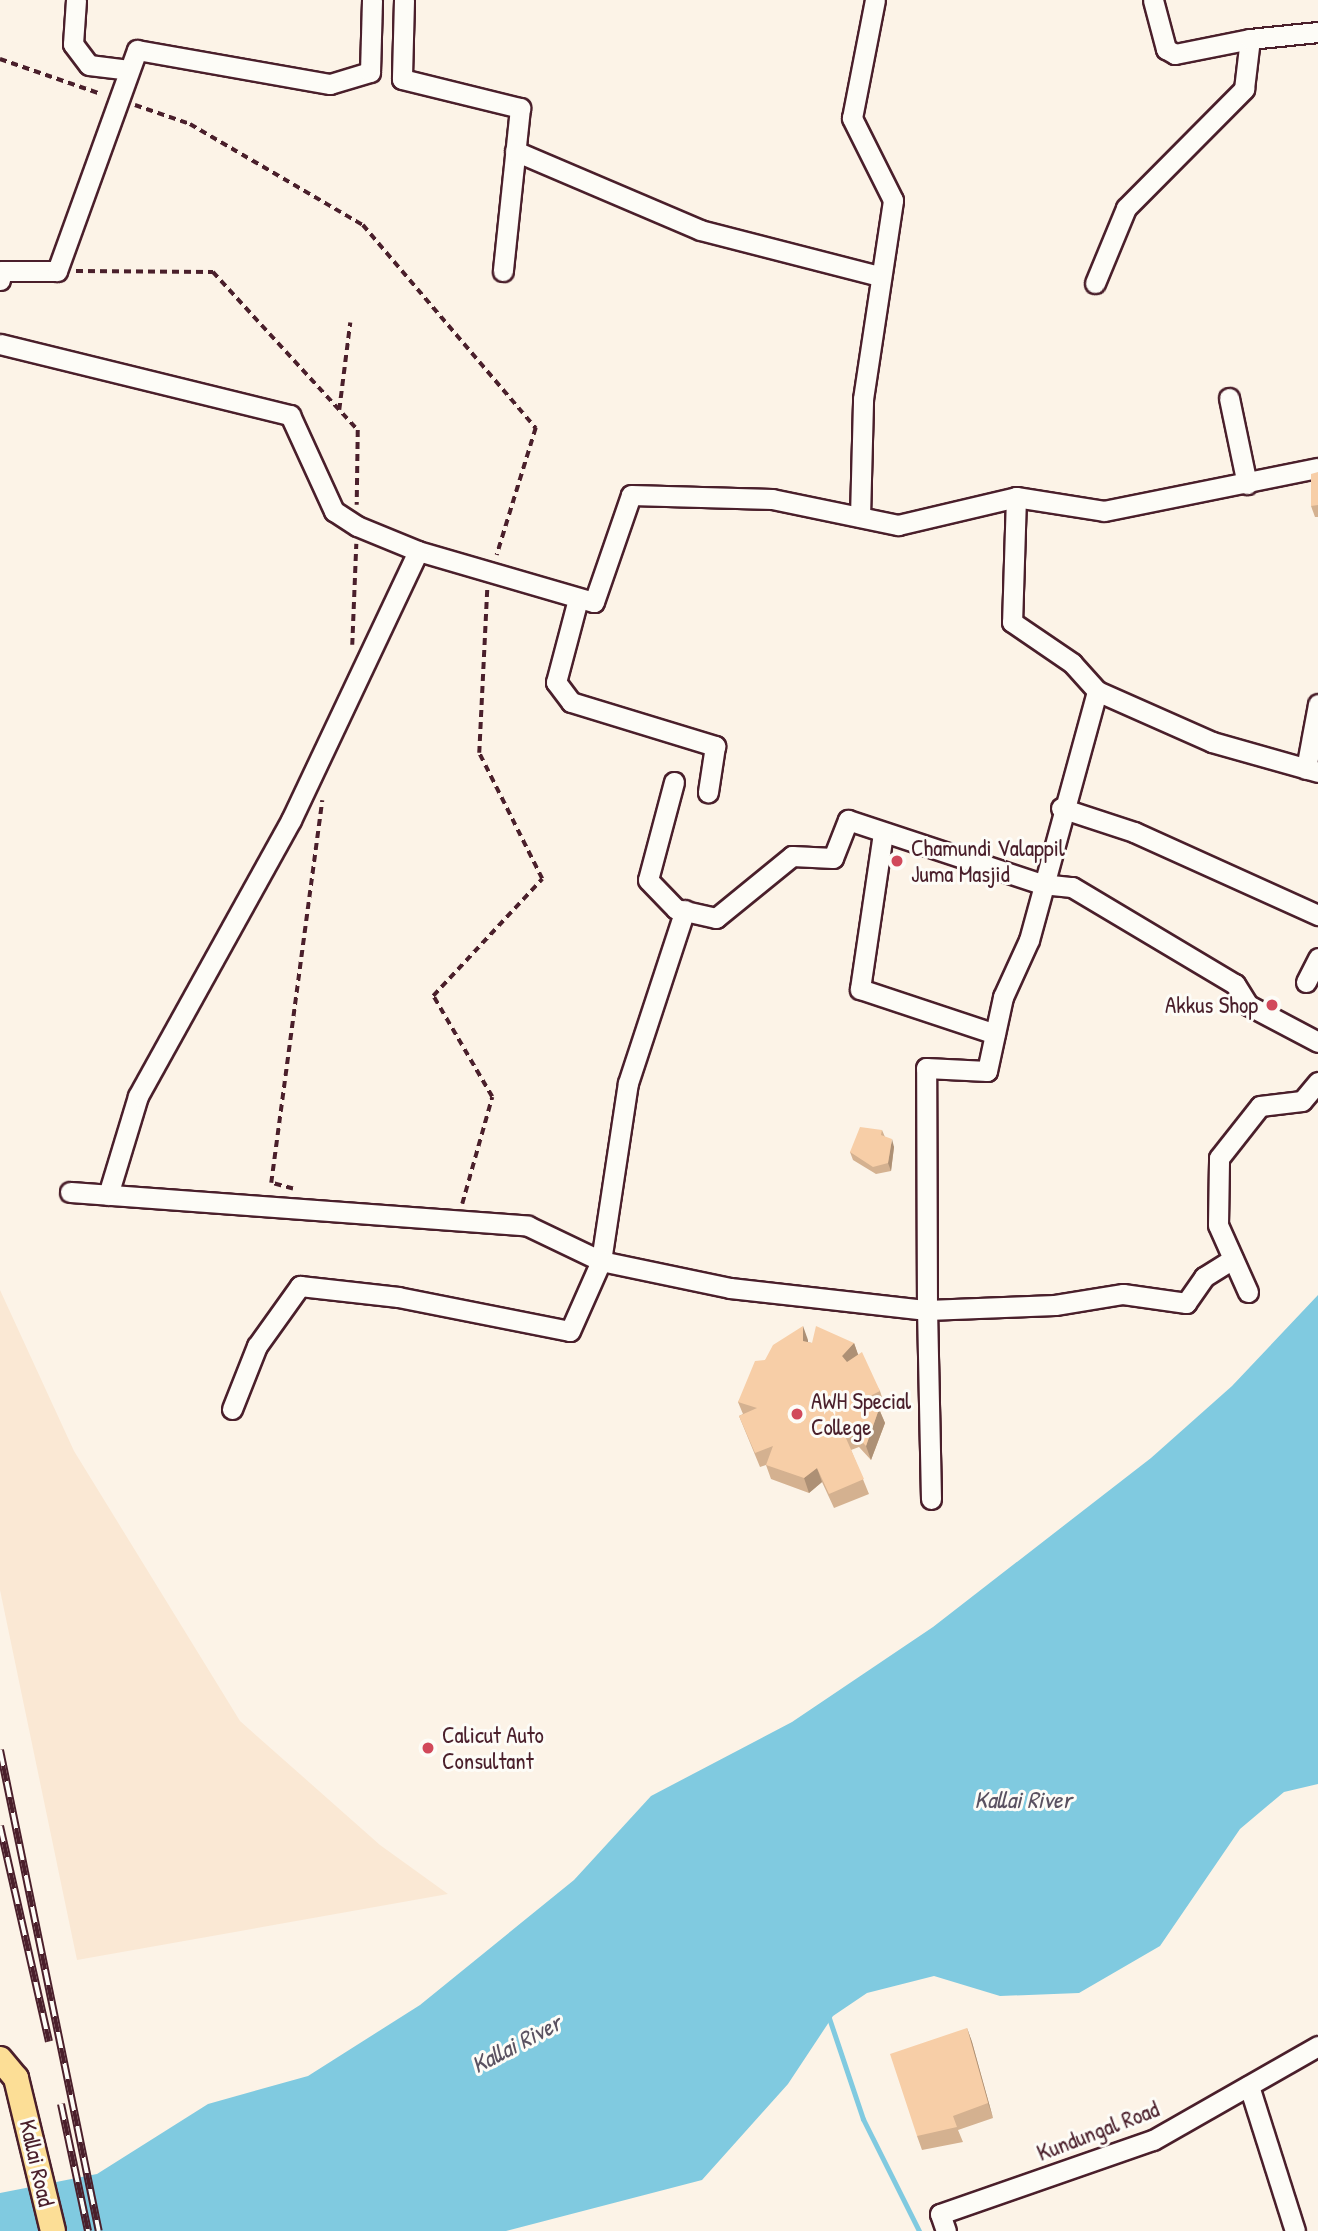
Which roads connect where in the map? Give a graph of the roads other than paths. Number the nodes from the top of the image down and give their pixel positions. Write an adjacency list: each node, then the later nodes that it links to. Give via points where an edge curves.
1 (76, 0): 8 (street, via 73,44 89,65)
2 (372, 0): 8 (street, via 370,72 330,84 137,50)
3 (404, 0): 9 (street, via 402,79 520,108)
4 (875, 0): 11 (street, via 852,118 893,200)
5 (1153, 0): 7 (street, via 1166,49 1175,54)
6 (1318, 32): 7 (street)
7 (1250, 39): 13 (street, via 1244,89 1126,208)
8 (130, 70): 12 (street, via 57,271 1,271)
9 (515, 151): 10 (street); 11 (street, via 700,230)
10 (503, 271)
11 (879, 276): 19 (street, via 863,399)
12 (0, 280)
13 (1095, 283)
14 (0, 344): 20 (street, via 290,415 334,511)
15 (1229, 398): 17 (street)
16 (1318, 468): 17 (street)
17 (1247, 484): 18 (street, via 1104,511)
18 (1016, 497): 19 (street, via 898,525); 22 (street, via 1012,622 1072,663)
19 (860, 517): 21 (street, via 772,499 631,495 594,603)
20 (418, 551): 21 (street); 38 (street, via 291,820 138,1096)
21 (578, 599): 26 (street, via 556,682 571,702 715,746)
22 (1097, 691): 24 (street, via 1212,742); 27 (street)
23 (1318, 704): 24 (street)
24 (1312, 770)
25 (674, 782): 30 (street, via 648,880)
26 (708, 792)
27 (1061, 808): 29 (street); 31 (street, via 1134,832)
28 (883, 833): 29 (street); 30 (street, via 848,820 833,858 792,856 716,918); 34 (street, via 859,989)
29 (1042, 884): 34 (street); 35 (street, via 1072,887 1124,915 1235,984 1248,1005)
30 (685, 910): 40 (street, via 628,1083)
31 (1318, 915)
32 (1318, 958): 33 (street)
33 (1306, 982)
34 (995, 1034): 42 (street, via 987,1071 926,1068)
35 (1318, 1042)
36 (1318, 1082): 39 (street, via 1302,1101 1260,1106 1219,1158 1218,1225)
37 (70, 1192): 38 (street)
38 (108, 1195): 40 (street, via 528,1226)
39 (1233, 1259): 41 (street); 42 (street, via 1204,1277 1186,1303 1123,1294 1055,1305)
40 (601, 1261): 42 (street, via 730,1288); 43 (street, via 570,1331 398,1297 300,1286 257,1346)
41 (1248, 1292)
42 (927, 1310): 44 (street)
43 (232, 1409)
44 (931, 1499)
45 (1318, 2046): 47 (street, Kundungal Road)
46 (0, 2059): 48 (main road, Kallai Road, via 16,2078)
47 (1249, 2085): 49 (street, Kundungal Road, via 1153,2140 940,2214); 50 (street)
48 (53, 2231)
49 (946, 2231)
50 (1295, 2231)

